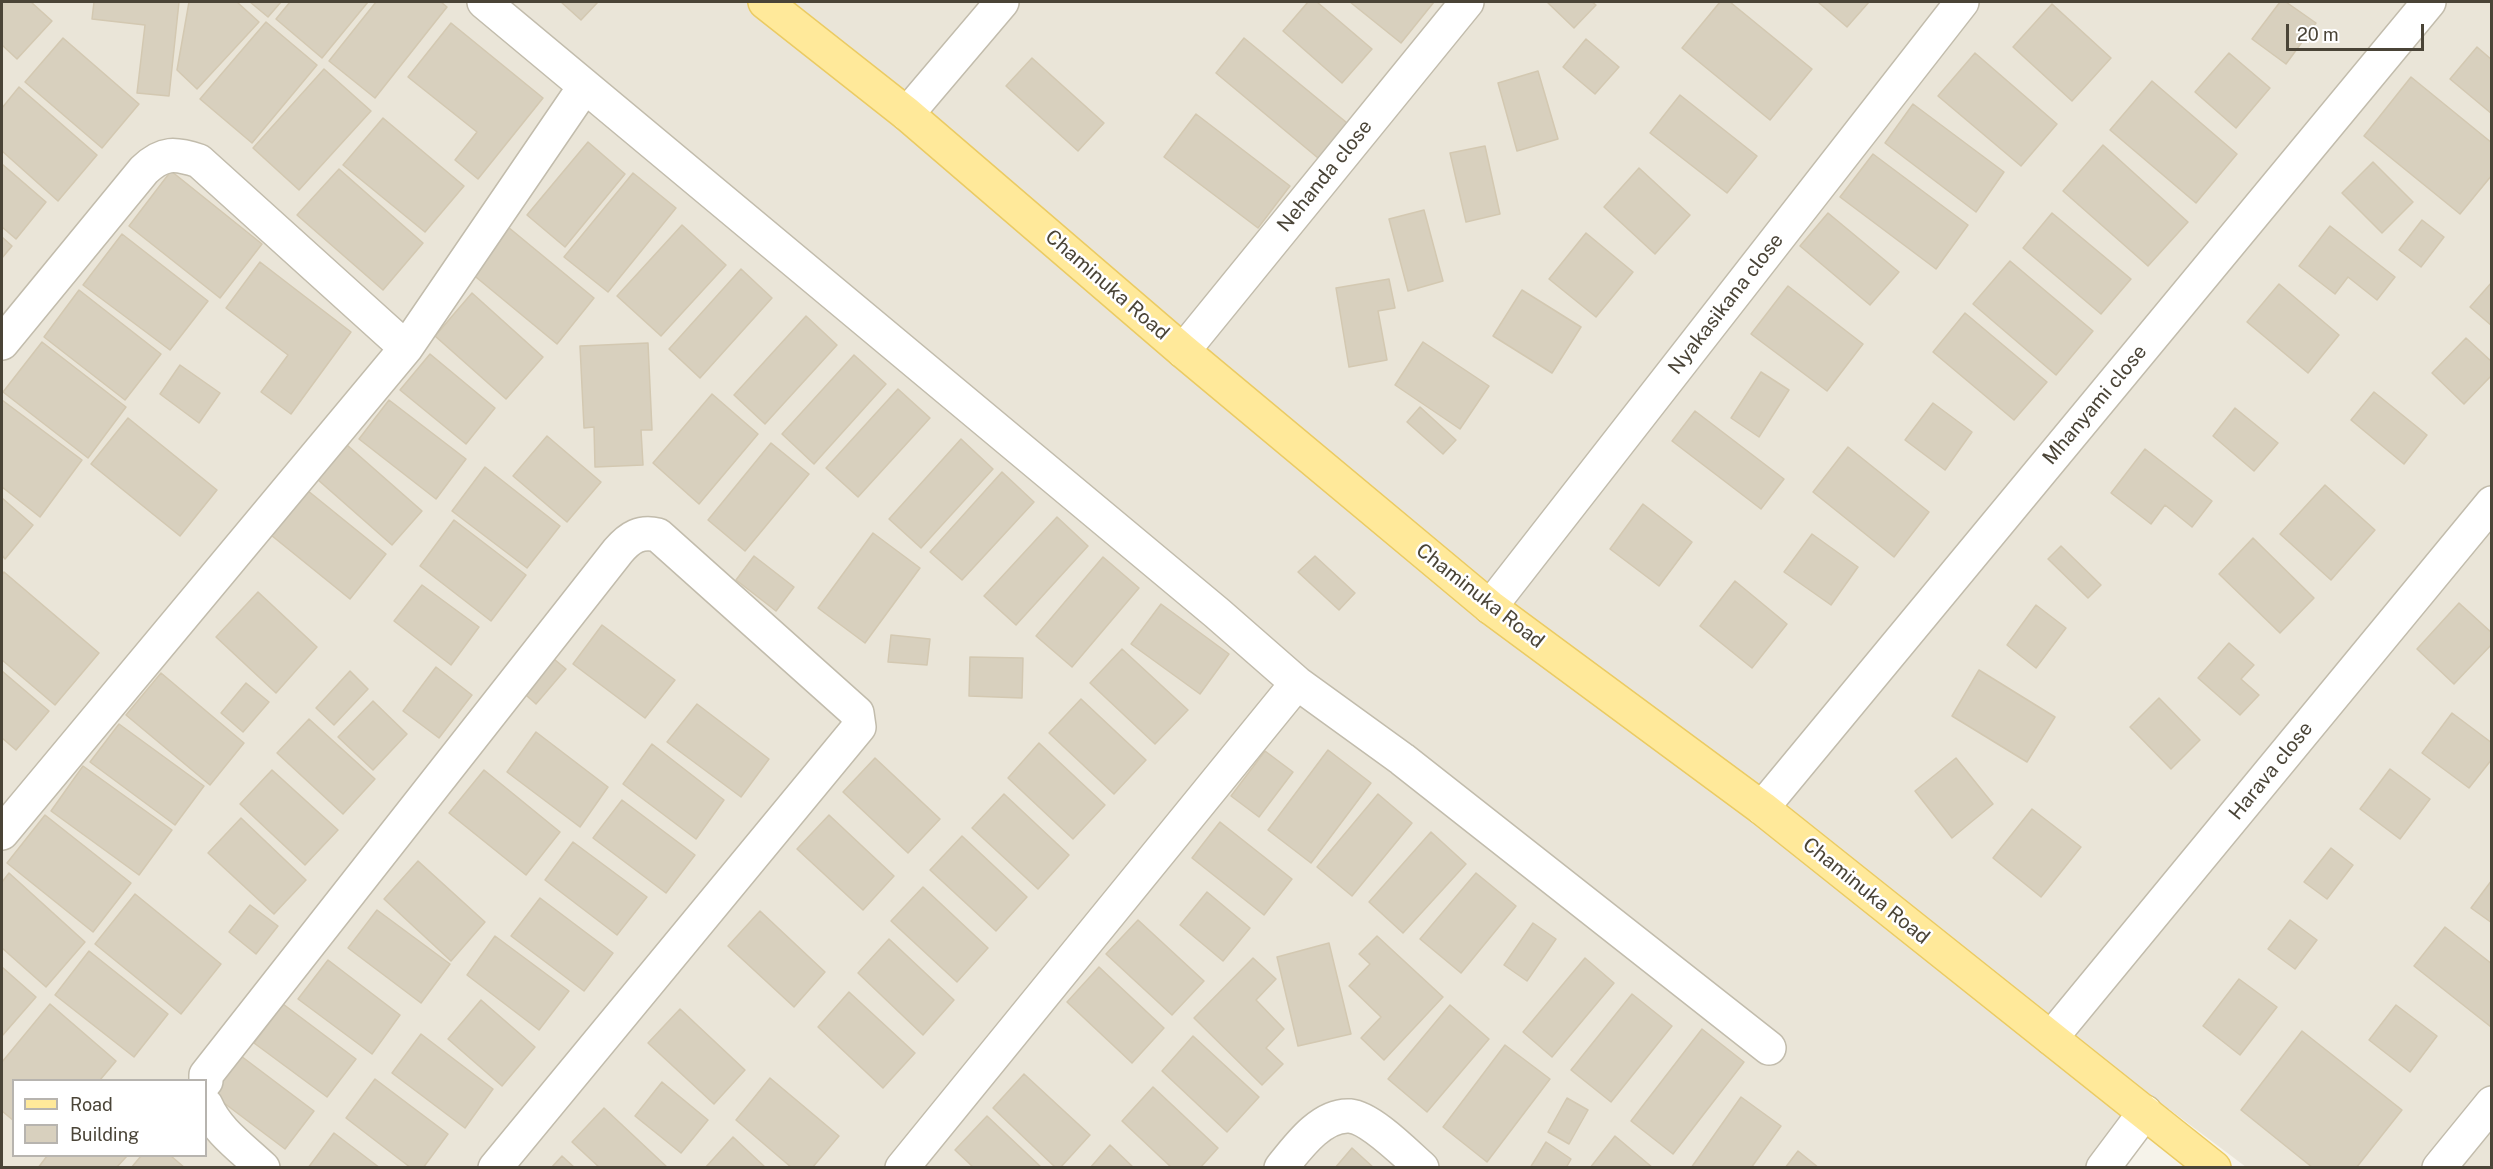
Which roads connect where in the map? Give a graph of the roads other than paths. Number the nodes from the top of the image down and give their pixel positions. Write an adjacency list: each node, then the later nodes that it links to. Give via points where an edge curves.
1 (484, 2): 7 (street)
2 (765, 2): 8 (main road, Chaminuka Road)
3 (1002, 2): 8 (street)
4 (1467, 2): 11 (street, Nehanda close)
5 (1962, 2): 13 (street, Nyakasikana close)
6 (2429, 2): 15 (street, Mhanyami close)
7 (585, 86): 10 (street); 14 (street)
8 (907, 114): 11 (main road, Chaminuka Road)
9 (2, 343): 10 (street, via 144,170 156,159 170,155 199,161)
10 (406, 348): 16 (street)
11 (1184, 351): 13 (main road, Chaminuka Road)
12 (2492, 503): 17 (street, Harava close)
13 (1490, 607): 15 (main road, Chaminuka Road)
14 (1297, 683): 18 (street, via 1402,759); 25 (street)
15 (1762, 808): 17 (main road, Chaminuka Road)
16 (2, 833)
17 (2051, 1038): 22 (main road, Chaminuka Road)
18 (1769, 1048)
19 (206, 1079): 24 (street, via 618,551 634,536 658,535 857,714 859,727)
20 (2492, 1103): 30 (street)
21 (207, 1108): 23 (street, via 220,1129)
22 (2145, 1112): 28 (street); 29 (main road, Chaminuka Road)
23 (263, 1167)
24 (495, 1167)
25 (902, 1167)
26 (1281, 1167): 27 (street, via 1305,1138 1332,1119 1351,1116 1371,1125)
27 (1422, 1167)
28 (2103, 1167)
29 (2214, 1167)
30 (2439, 1167)

